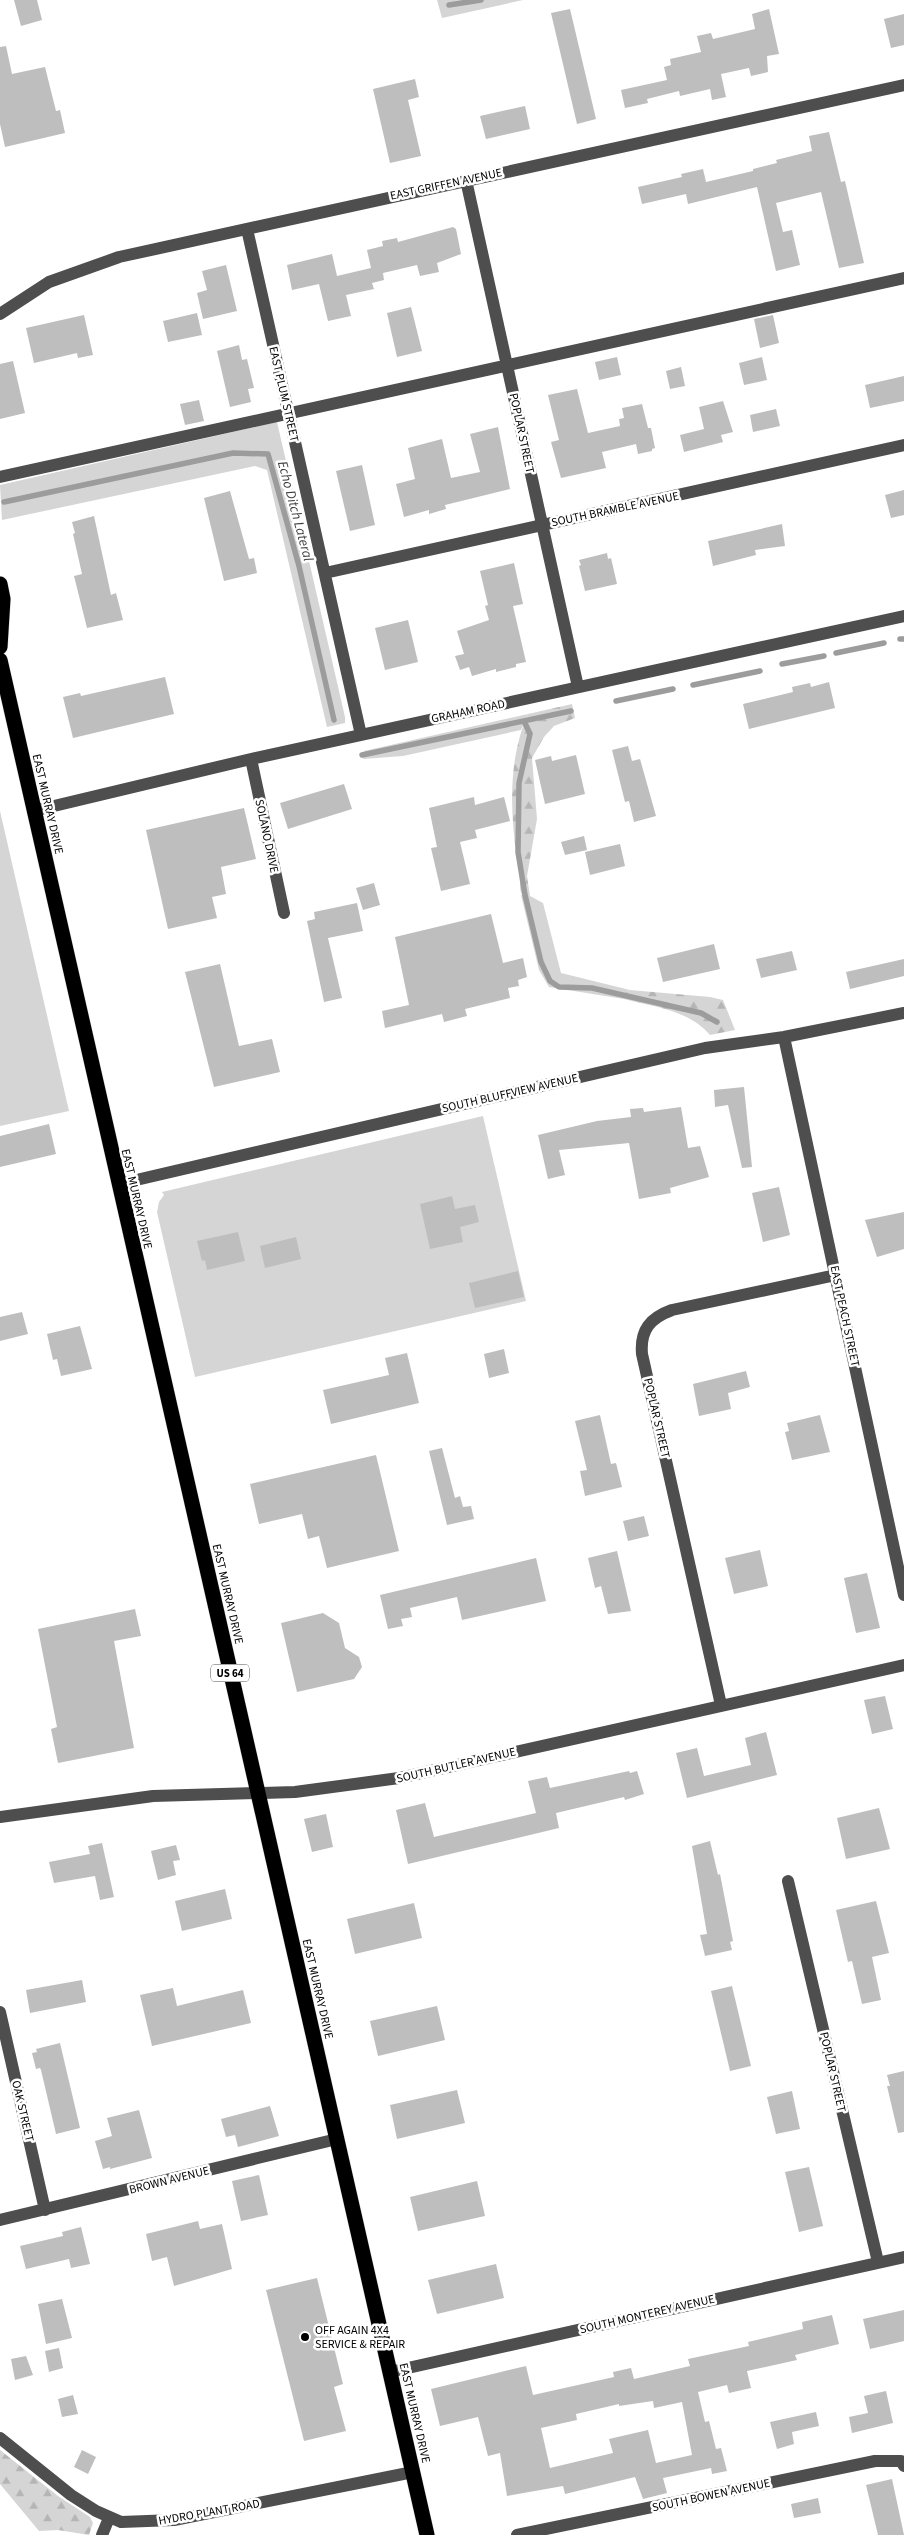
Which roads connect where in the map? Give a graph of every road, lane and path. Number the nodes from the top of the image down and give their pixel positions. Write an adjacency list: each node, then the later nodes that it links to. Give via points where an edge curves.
1 (904, 85): 2 (street, EAST GRIFFEN AVENUE)
2 (466, 180): 3 (street, EAST GRIFFEN AVENUE); 6 (street, POPLAR STREET)
3 (247, 229): 5 (street, EAST GRIFFEN AVENUE, via 119,257 88,267 49,282); 7 (street, EAST PLUM STREET)
4 (904, 278): 6 (street)
5 (0, 314)
6 (507, 365): 7 (street); 10 (street, POPLAR STREET)
7 (288, 414): 9 (street); 11 (street, EAST PLUM STREET)
8 (904, 445): 10 (street, SOUTH BRAMBLE AVENUE)
9 (0, 477)
10 (542, 525): 11 (street, SOUTH BRAMBLE AVENUE); 16 (street, POPLAR STREET)
11 (325, 572): 17 (street, EAST PLUM STREET)
12 (0, 584): 14 (highway, via 3,599)
13 (904, 616): 16 (street, GRAHAM ROAD)
14 (0, 647)
15 (0, 660): 19 (highway, EAST MURRAY DRIVE / US 64)
16 (578, 687): 17 (street, GRAHAM ROAD)
17 (361, 735): 18 (street, GRAHAM ROAD)
18 (251, 758): 19 (street, GRAHAM ROAD); 20 (street, SOLANO DRIVE)
19 (33, 811): 23 (highway, EAST MURRAY DRIVE / US 64)
20 (284, 913)
21 (904, 1013): 22 (street, SOUTH BLUFFVIEW AVENUE)
22 (784, 1037): 23 (street, SOUTH BLUFFVIEW AVENUE, via 705,1048); 24 (street, EAST PEACH STREET)
23 (118, 1184): 28 (highway, EAST MURRAY DRIVE / US 64)
24 (836, 1275): 25 (street, EAST PEACH STREET); 27 (street, POPLAR STREET, via 672,1310 655,1318 646,1326 643,1335 642,1354)
25 (904, 1595)
26 (904, 1665): 27 (street, SOUTH BUTLER AVENUE)
27 (721, 1705): 28 (street, SOUTH BUTLER AVENUE, via 399,1778)
28 (258, 1794): 29 (street, SOUTH BUTLER AVENUE, via 154,1796); 32 (highway, EAST MURRAY DRIVE / US 64)
29 (0, 1818)
30 (788, 1881): 36 (street, POPLAR STREET)
31 (0, 2012): 33 (street, OAK STREET)
32 (337, 2138): 33 (street, BROWN AVENUE); 37 (highway, EAST MURRAY DRIVE / US 64)
33 (45, 2210): 34 (street, BROWN AVENUE)
34 (0, 2220)
35 (904, 2257): 36 (street, SOUTH MONTEREY AVENUE)
36 (878, 2262): 37 (street, SOUTH MONTEREY AVENUE)
37 (390, 2372): 40 (highway, EAST MURRAY DRIVE / US 64)
38 (0, 2438): 41 (street, HYDRO PLANT ROAD, via 71,2495)
39 (904, 2466): 44 (street, SOUTH BOWEN AVENUE, via 901,2461 875,2460)
40 (413, 2472): 41 (street, HYDRO PLANT ROAD, via 174,2520 141,2523); 43 (highway, EAST MURRAY DRIVE / US 64)
41 (109, 2518): 42 (street)
42 (102, 2535)
43 (427, 2535)
44 (516, 2535)

